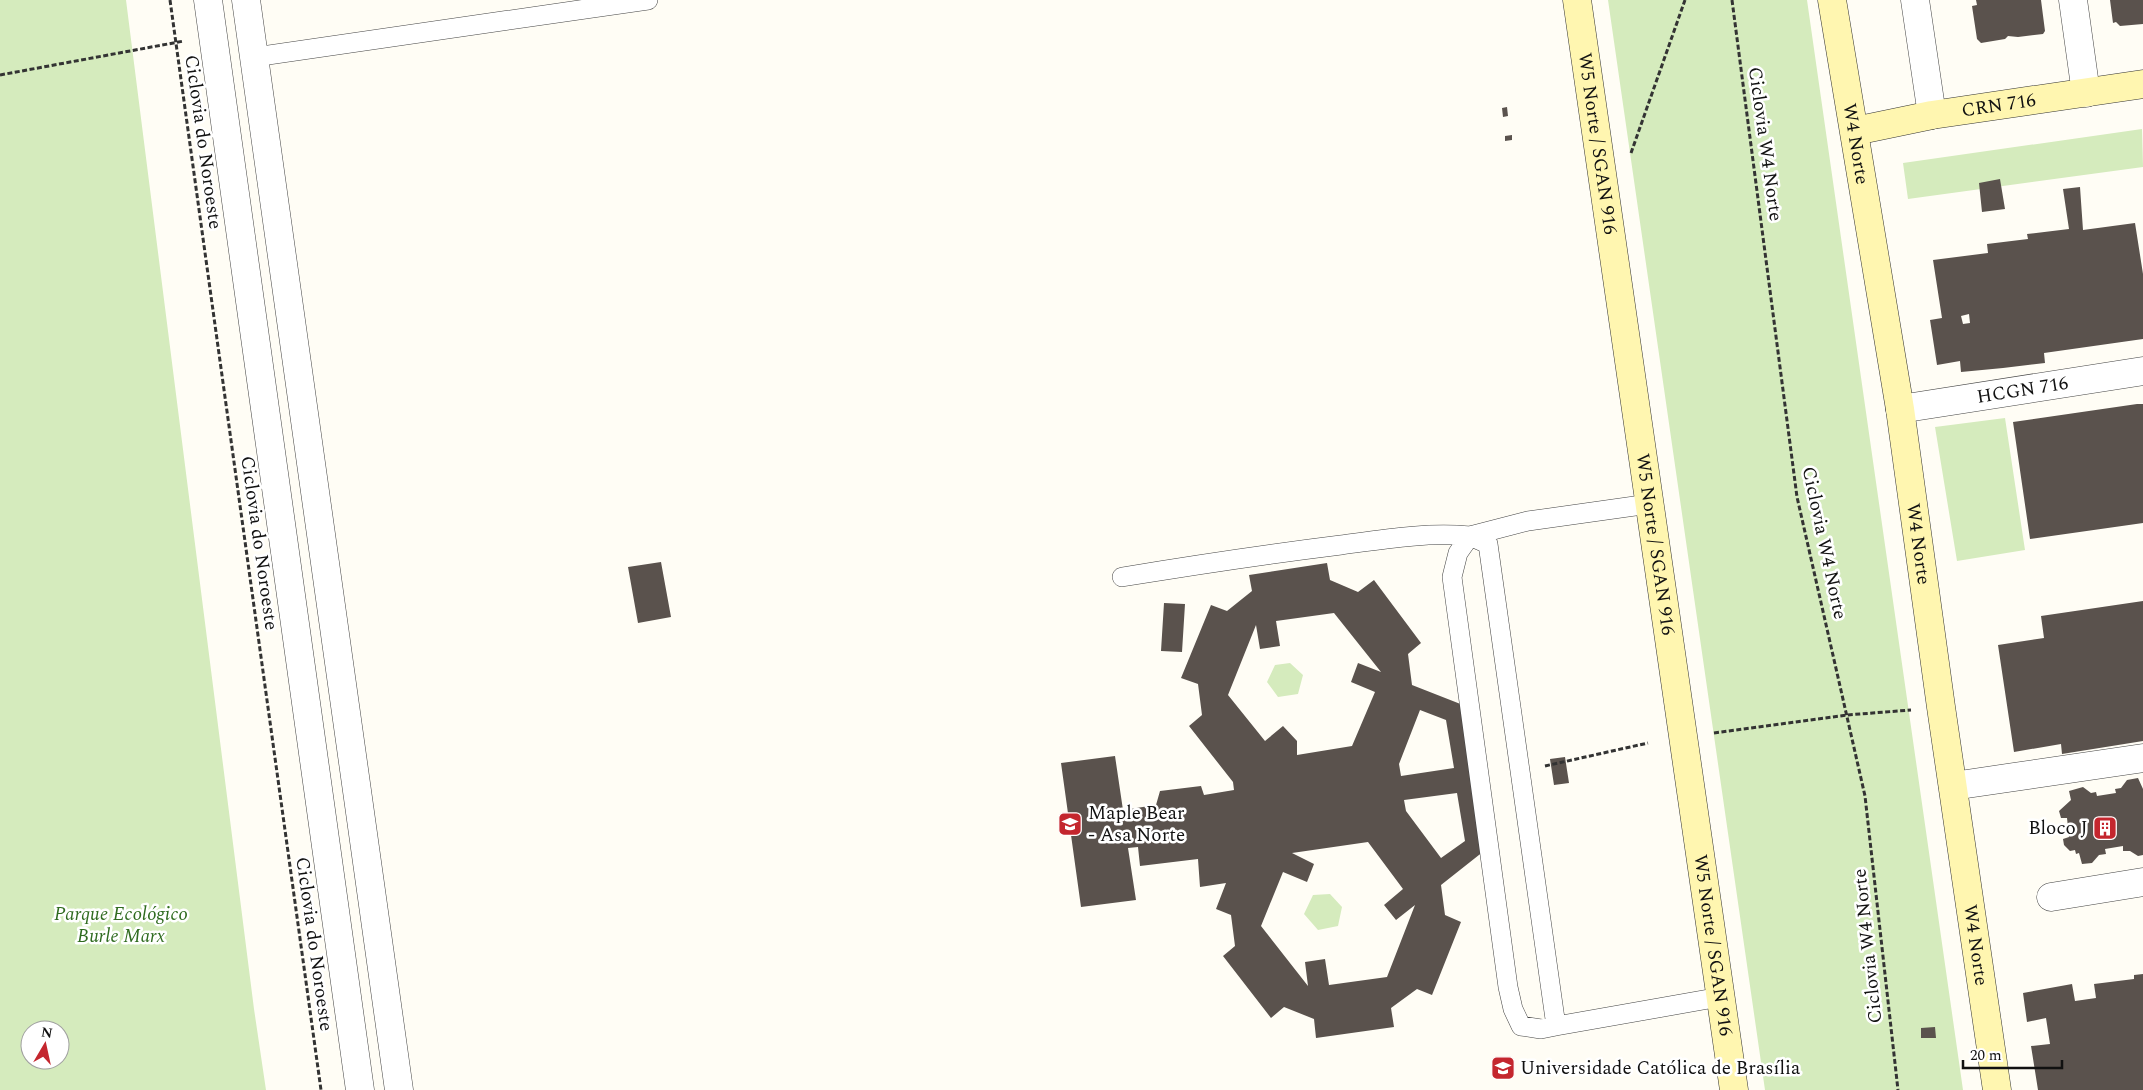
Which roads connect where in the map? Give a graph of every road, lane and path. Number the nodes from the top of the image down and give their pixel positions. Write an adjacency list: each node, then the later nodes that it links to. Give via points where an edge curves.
1 (170, 0): 12 (path, Ciclovia do Noroeste)
2 (208, 0): 11 (street)
3 (246, 0): 13 (street)
4 (648, 0): 13 (lane)
5 (1577, 0): 22 (main road, W5 Norte / SGAN 916)
6 (1685, 0): 19 (path)
7 (1732, 0): 26 (path, Ciclovia W4 Norte, via 1797,498)
8 (1832, 0): 18 (main road, W4 Norte)
9 (1915, 0): 17 (street)
10 (2073, 0): 16 (street)
11 (213, 36): 12 (path); 37 (street)
12 (176, 43): 14 (path); 36 (path, Ciclovia do Noroeste)
13 (254, 57): 38 (street)
14 (0, 75)
15 (2143, 84): 16 (main road, CRN 716)
16 (2086, 93): 17 (main road, CRN 716)
17 (1932, 115): 18 (main road, CRN 716)
18 (1855, 131): 21 (main road, W4 Norte)
19 (1628, 162)
20 (2143, 371): 21 (street, HCGN 716)
21 (1900, 409): 25 (main road, W4 Norte)
22 (1649, 504): 23 (lane, via 1528,521); 34 (main road, W5 Norte / SGAN 916)
23 (1470, 536): 24 (lane, via 1439,533 1405,536); 30 (lane, via 1488,544); 35 (lane, via 1458,553 1452,578 1508,986 1521,1026 1541,1029)
24 (1122, 577)
25 (1941, 707): 26 (path); 31 (main road, W4 Norte)
26 (1847, 715): 27 (path); 40 (path, Ciclovia W4 Norte, via 1865,796)
27 (1710, 734)
28 (1648, 743): 30 (path)
29 (2143, 758): 31 (street)
30 (1520, 771): 35 (lane)
31 (1953, 786): 41 (main road, W4 Norte)
32 (2143, 882): 33 (street)
33 (2051, 897)
34 (1720, 997): 35 (lane); 39 (main road, W5 Norte / SGAN 916)
35 (1556, 1026)
36 (321, 1090)
37 (360, 1090)
38 (399, 1090)
39 (1734, 1090)
40 (1898, 1090)
41 (1998, 1090)

